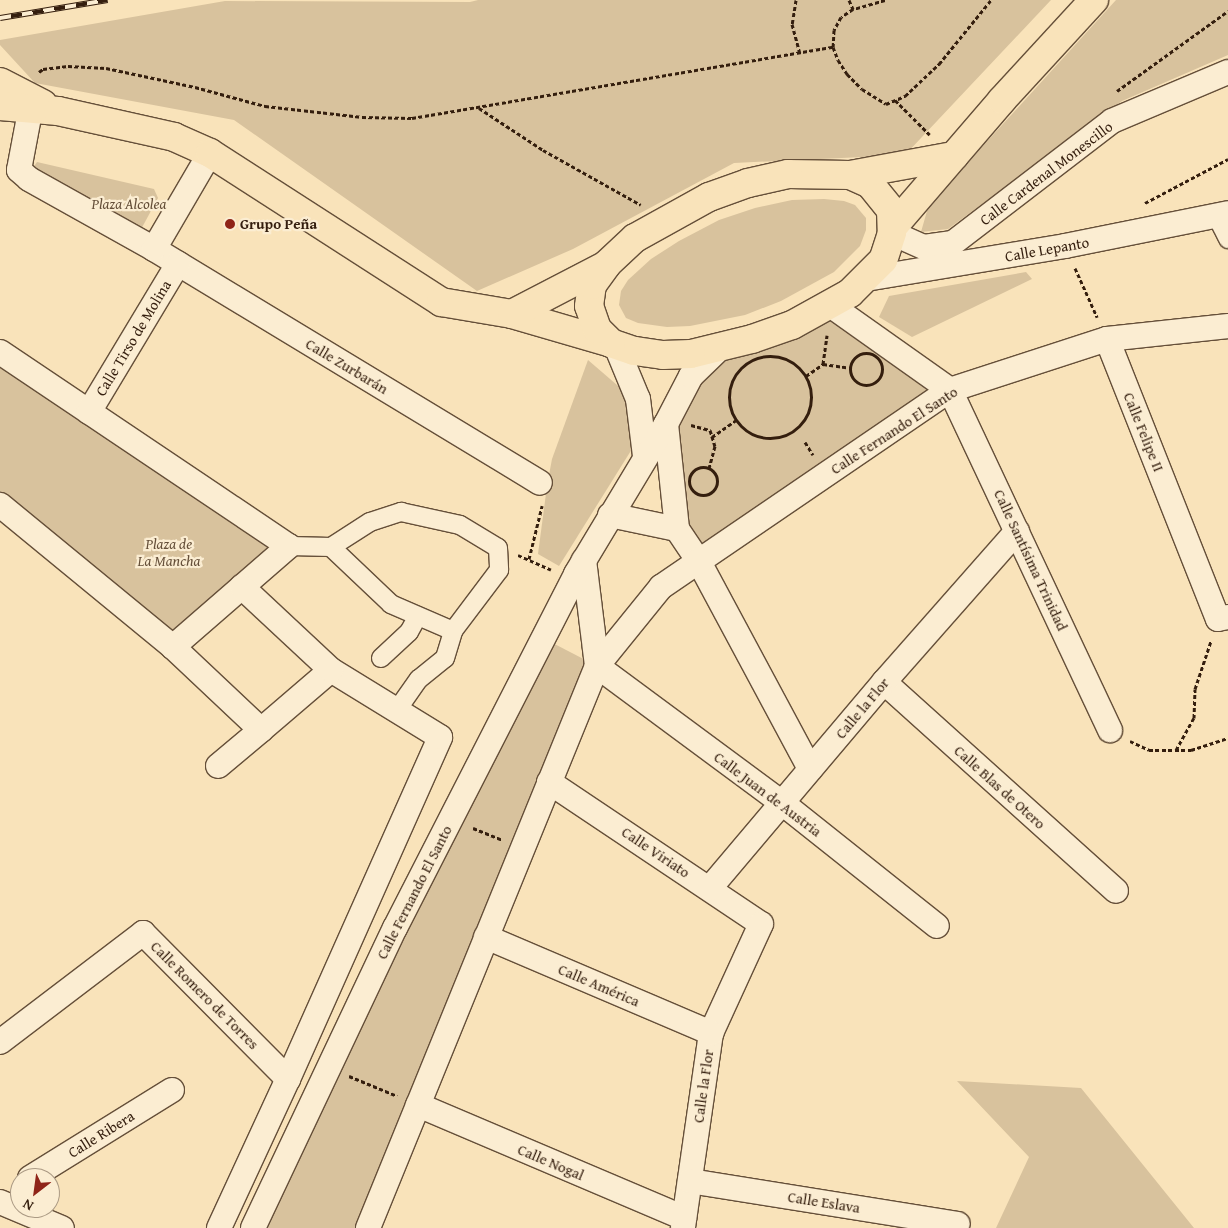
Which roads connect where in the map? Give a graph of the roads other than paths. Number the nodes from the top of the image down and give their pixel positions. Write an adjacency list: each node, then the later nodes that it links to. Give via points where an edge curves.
1 (1094, 0): 9 (highway)
2 (1228, 72): 12 (street, Calle Cardenal Monescillo, via 1112,121 953,243 924,246)
3 (0, 82): 5 (highway)
4 (0, 106): 5 (highway)
5 (58, 111): 7 (street); 8 (highway, via 174,137)
6 (0, 116): 7 (street)
7 (29, 117): 14 (street, via 19,170 29,179)
8 (210, 153): 14 (street); 19 (highway, via 441,302)
9 (954, 156): 10 (highway); 12 (highway)
10 (850, 175): 12 (highway, via 870,184 882,196 891,210); 16 (highway, via 788,174 717,194 635,238)
11 (1223, 215): 13 (street); 17 (street, Calle Lepanto, via 1066,246)
12 (892, 231): 17 (highway, via 883,260)
13 (1228, 239)
14 (154, 249): 15 (street, Calle Zurbarán)
15 (178, 264): 26 (street, Calle Tirso de Molina); 29 (street, Calle Zurbarán)
16 (607, 264): 19 (highway); 22 (highway, via 592,285 589,306 597,329)
17 (866, 278): 18 (highway)
18 (830, 305): 23 (highway, via 792,324); 25 (street)
19 (512, 314): 22 (highway)
20 (1228, 326): 21 (street, Calle Fernando El Santo)
21 (1107, 339): 25 (street, Calle Fernando El Santo); 40 (street, Calle Felipe II)
22 (614, 344): 23 (highway, via 663,355 690,354); 28 (street, via 638,399)
23 (721, 347): 27 (street, Calle Fernando El Santo, via 691,376)
24 (0, 352): 26 (street)
25 (950, 390): 33 (street, Calle Santísima Trinidad); 37 (street, Calle Fernando El Santo)
26 (88, 412): 34 (street)
27 (666, 424): 28 (street, Calle Fernando El Santo); 32 (street)
28 (645, 456): 31 (street, Calle Fernando El Santo)
29 (540, 483)
30 (0, 505): 42 (street)
31 (610, 515): 32 (street); 36 (street, Calle Fernando El Santo)
32 (678, 529): 37 (street)
33 (1017, 531): 46 (street, Calle la Flor); 49 (street, Calle Santísima Trinidad)
34 (288, 546): 35 (street); 38 (street)
35 (331, 547): 39 (street, via 391,604); 41 (street, via 370,522 401,512 460,525 498,548 499,570)
36 (584, 560): 44 (street, Calle Fernando El Santo); 71 (street, Calle Fernando El Santo, via 395,928)
37 (698, 560): 44 (street, Calle Fernando El Santo, via 661,587); 51 (street)
38 (242, 587): 42 (street); 45 (street)
39 (418, 616): 41 (street); 43 (street, via 408,632)
40 (1223, 618)
41 (453, 631): 47 (street, via 445,658 418,679)
42 (173, 647): 48 (street)
43 (381, 658)
44 (597, 666): 52 (street, Calle Fernando El Santo); 53 (street, Calle Juan de Austria)
45 (332, 670): 47 (street); 48 (street)
46 (884, 682): 51 (street, Calle la Flor); 55 (street, Calle Blas de Otero)
47 (397, 710): 61 (street, via 440,737)
48 (261, 730): 50 (street)
49 (1110, 730)
50 (218, 766)
51 (810, 769): 53 (street, Calle la Flor)
52 (549, 782): 54 (street, Calle Viriato); 58 (street, Calle Fernando El Santo)
53 (781, 802): 54 (street, Calle la Flor); 57 (street, Calle Juan de Austria)
54 (710, 888): 56 (street, Calle Viriato)
55 (1116, 891)
56 (761, 924): 59 (street, Calle la Flor)
57 (937, 926)
58 (486, 937): 59 (street, Calle América); 63 (street, Calle Fernando El Santo)
59 (711, 1033): 65 (street, Calle la Flor)
60 (0, 1042): 61 (street, Calle Romero de Torres, via 143,933)
61 (288, 1079): 70 (street)
62 (172, 1090): 64 (street, Calle Ribera)
63 (418, 1105): 67 (street, Calle Nogal); 72 (street, Calle Fernando El Santo)
64 (46, 1168)
65 (690, 1181): 67 (street, Calle la Flor); 68 (street, Calle Eslava)
66 (0, 1202): 69 (street)
67 (684, 1223)
68 (958, 1224)
69 (62, 1228)
70 (219, 1228)
71 (253, 1228)
72 (368, 1228)

